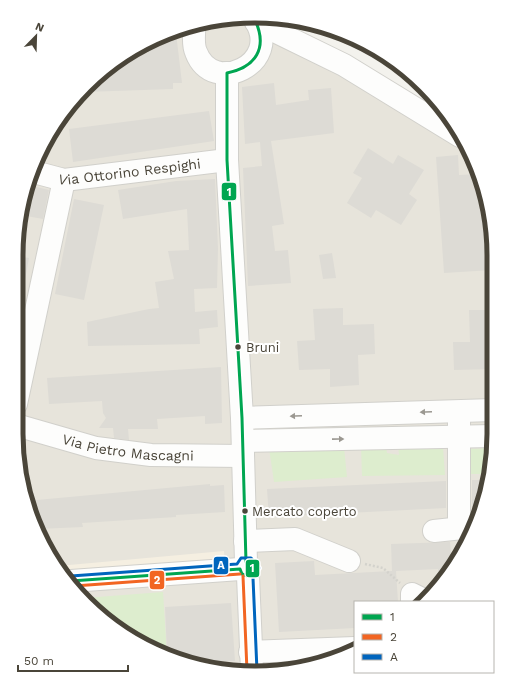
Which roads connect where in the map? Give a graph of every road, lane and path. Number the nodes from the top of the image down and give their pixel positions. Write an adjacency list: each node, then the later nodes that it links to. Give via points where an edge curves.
1 (257, 23): 5 (street, via 261,42)
2 (260, 23): 4 (street)
3 (194, 31): 6 (street, via 193,41 200,60 216,72)
4 (310, 47): 5 (street, via 283,47); 7 (street)
5 (259, 52): 6 (street, via 246,68 235,73)
6 (226, 73): 8 (street)
7 (451, 130)
8 (227, 160): 10 (street, Via Ottorino Respighi); 14 (street)
9 (38, 173): 10 (street, Via Ottorino Respighi)
10 (64, 180): 11 (street)
11 (23, 371)
12 (487, 410): 13 (street)
13 (458, 411): 14 (street, one-way to 14); 17 (street)
14 (242, 418): 18 (street)
15 (23, 427): 18 (street, Via Pietro Mascagni, via 96,448 151,455)
16 (487, 436): 17 (street, Via Pietro Mascagni)
17 (460, 437): 18 (street, Via Pietro Mascagni, one-way to 17); 19 (street)
18 (243, 448): 22 (street)
19 (466, 528): 20 (street)
20 (434, 531)
21 (349, 561): 22 (street, via 295,539); 24 (path, via 383,568)
22 (245, 562): 23 (street); 26 (street)
23 (76, 580)
24 (415, 598)
25 (337, 651): 26 (street)
26 (247, 666)

